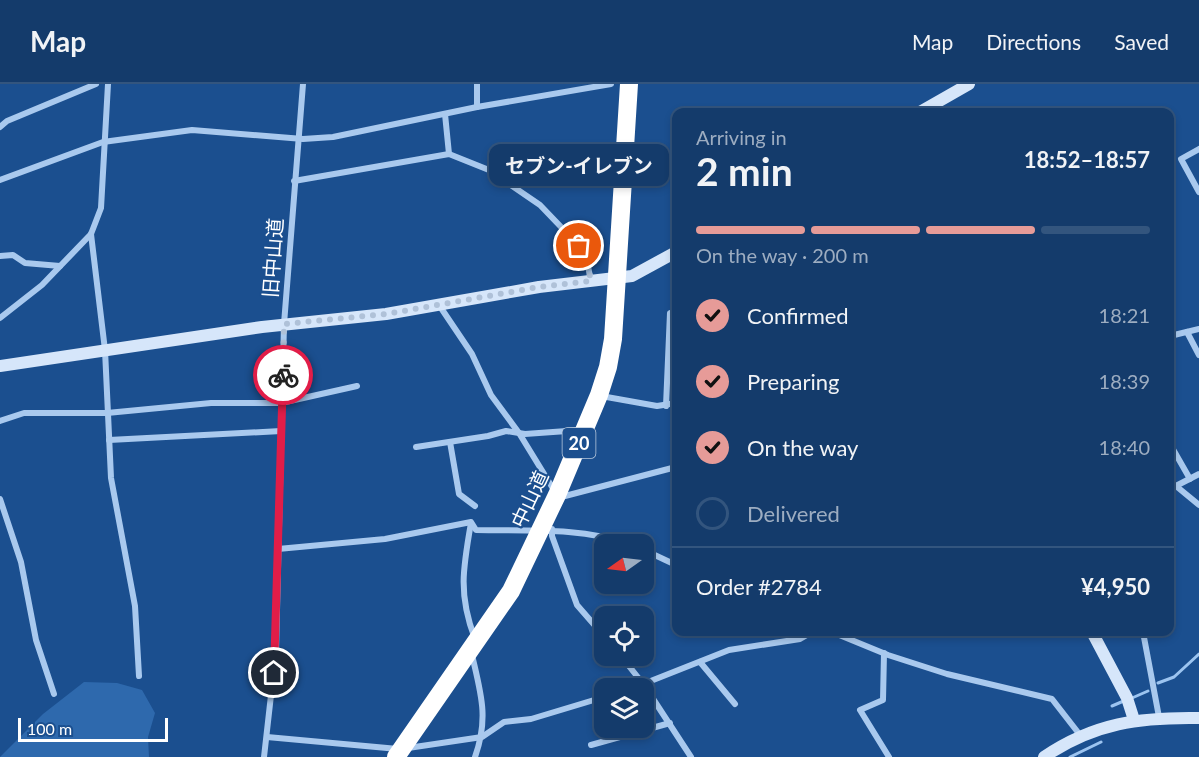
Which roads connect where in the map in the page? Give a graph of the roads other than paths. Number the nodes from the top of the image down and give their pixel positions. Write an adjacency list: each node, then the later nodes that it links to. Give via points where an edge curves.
1 (96, 84): 11 (street)
2 (108, 84): 14 (street)
3 (303, 84): 13 (street, 旧中山道)
4 (477, 84): 8 (street)
5 (610, 84): 8 (street)
6 (629, 84): 24 (highway, 中山道 / 20)
7 (969, 84): 9 (street)
8 (477, 107): 10 (street)
9 (927, 108)
10 (445, 114): 13 (street, via 333,137); 16 (street)
11 (3, 121): 12 (street)
12 (0, 127)
13 (297, 138): 14 (street, via 192,130); 18 (street, 旧中山道)
14 (104, 142): 17 (street); 20 (street, via 100,208)
15 (1199, 148): 19 (street, via 1181,159)
16 (450, 154): 18 (street); 25 (street, via 489,170 540,205 585,252)
17 (0, 180)
18 (294, 181): 29 (street, 旧中山道)
19 (1199, 192)
20 (91, 234): 23 (street); 33 (street)
21 (672, 254): 24 (street, via 632,276)
22 (0, 256): 23 (street, via 13,255 25,263)
23 (60, 266): 28 (street)
24 (616, 278): 25 (street); 37 (highway, 中山道 / 20, via 609,367)
25 (591, 281): 26 (street)
26 (439, 305): 29 (street); 45 (street, via 472,354 491,395)
27 (672, 312): 40 (street)
28 (0, 318)
29 (284, 324): 33 (street); 38 (street, 旧中山道)
30 (1199, 329): 31 (street)
31 (1187, 332): 32 (street); 34 (street)
32 (1174, 335)
33 (105, 350): 35 (street); 41 (street)
34 (1199, 356)
35 (0, 366)
36 (357, 386): 38 (street)
37 (599, 395): 40 (street); 44 (highway, 中山道 / 20)
38 (281, 403): 41 (street, via 211,403); 43 (street, 旧中山道)
39 (672, 404): 40 (street)
40 (666, 406)
41 (107, 413): 42 (street, via 24,412); 46 (street)
42 (0, 421)
43 (281, 431): 46 (street); 62 (street, 旧中山道)
44 (584, 431): 45 (street); 55 (highway, 中山道 / 20)
45 (519, 433): 47 (street, via 506,431); 55 (street)
46 (109, 440): 74 (street, via 111,478 135,606)
47 (450, 442): 48 (street); 58 (street, via 459,494)
48 (416, 447)
49 (1174, 451): 52 (street)
50 (672, 468): 55 (street)
51 (1199, 474): 52 (street)
52 (1190, 479): 53 (street)
53 (1174, 487)
54 (1174, 489): 57 (street)
55 (557, 495): 60 (highway, 中山道 / 20)
56 (0, 499): 77 (street, via 21,562 36,640)
57 (1199, 505)
58 (475, 506)
59 (471, 522): 60 (street, via 476,530); 62 (street, via 385,539); 70 (street, via 462,593)
60 (545, 531): 61 (street); 65 (street, via 552,536 577,605); 70 (highway, 中山道 / 20, via 511,591)
61 (595, 534)
62 (278, 549): 87 (street, 旧中山道, via 276,651)
63 (654, 555): 64 (street)
64 (672, 564)
65 (594, 625)
66 (806, 636): 72 (street, via 729,650)
67 (842, 636): 71 (street)
68 (1094, 636): 83 (street)
69 (1144, 636): 81 (street)
70 (473, 646): 86 (street, via 484,707); 89 (highway, 中山道 / 20)
71 (884, 653): 85 (street, via 947,674 1052,699); 93 (street, via 883,700 861,710)
72 (700, 662): 76 (street); 80 (street)
73 (629, 666): 75 (street)
74 (139, 676)
75 (639, 678)
76 (654, 681)
77 (54, 694)
78 (654, 699): 84 (street)
79 (594, 700): 86 (street, via 531,719 504,722)
80 (735, 704)
81 (1160, 717): 82 (street); 83 (street)
82 (1199, 718)
83 (1134, 720): 85 (street)
84 (670, 723): 88 (street); 92 (street)
85 (1080, 735): 94 (street)
86 (482, 736): 89 (street); 91 (street)
87 (267, 737): 89 (street); 90 (street, 旧中山道)
88 (591, 745)
89 (398, 753)
90 (264, 757)
91 (475, 757)
92 (691, 757)
93 (889, 757)
94 (1044, 757)

